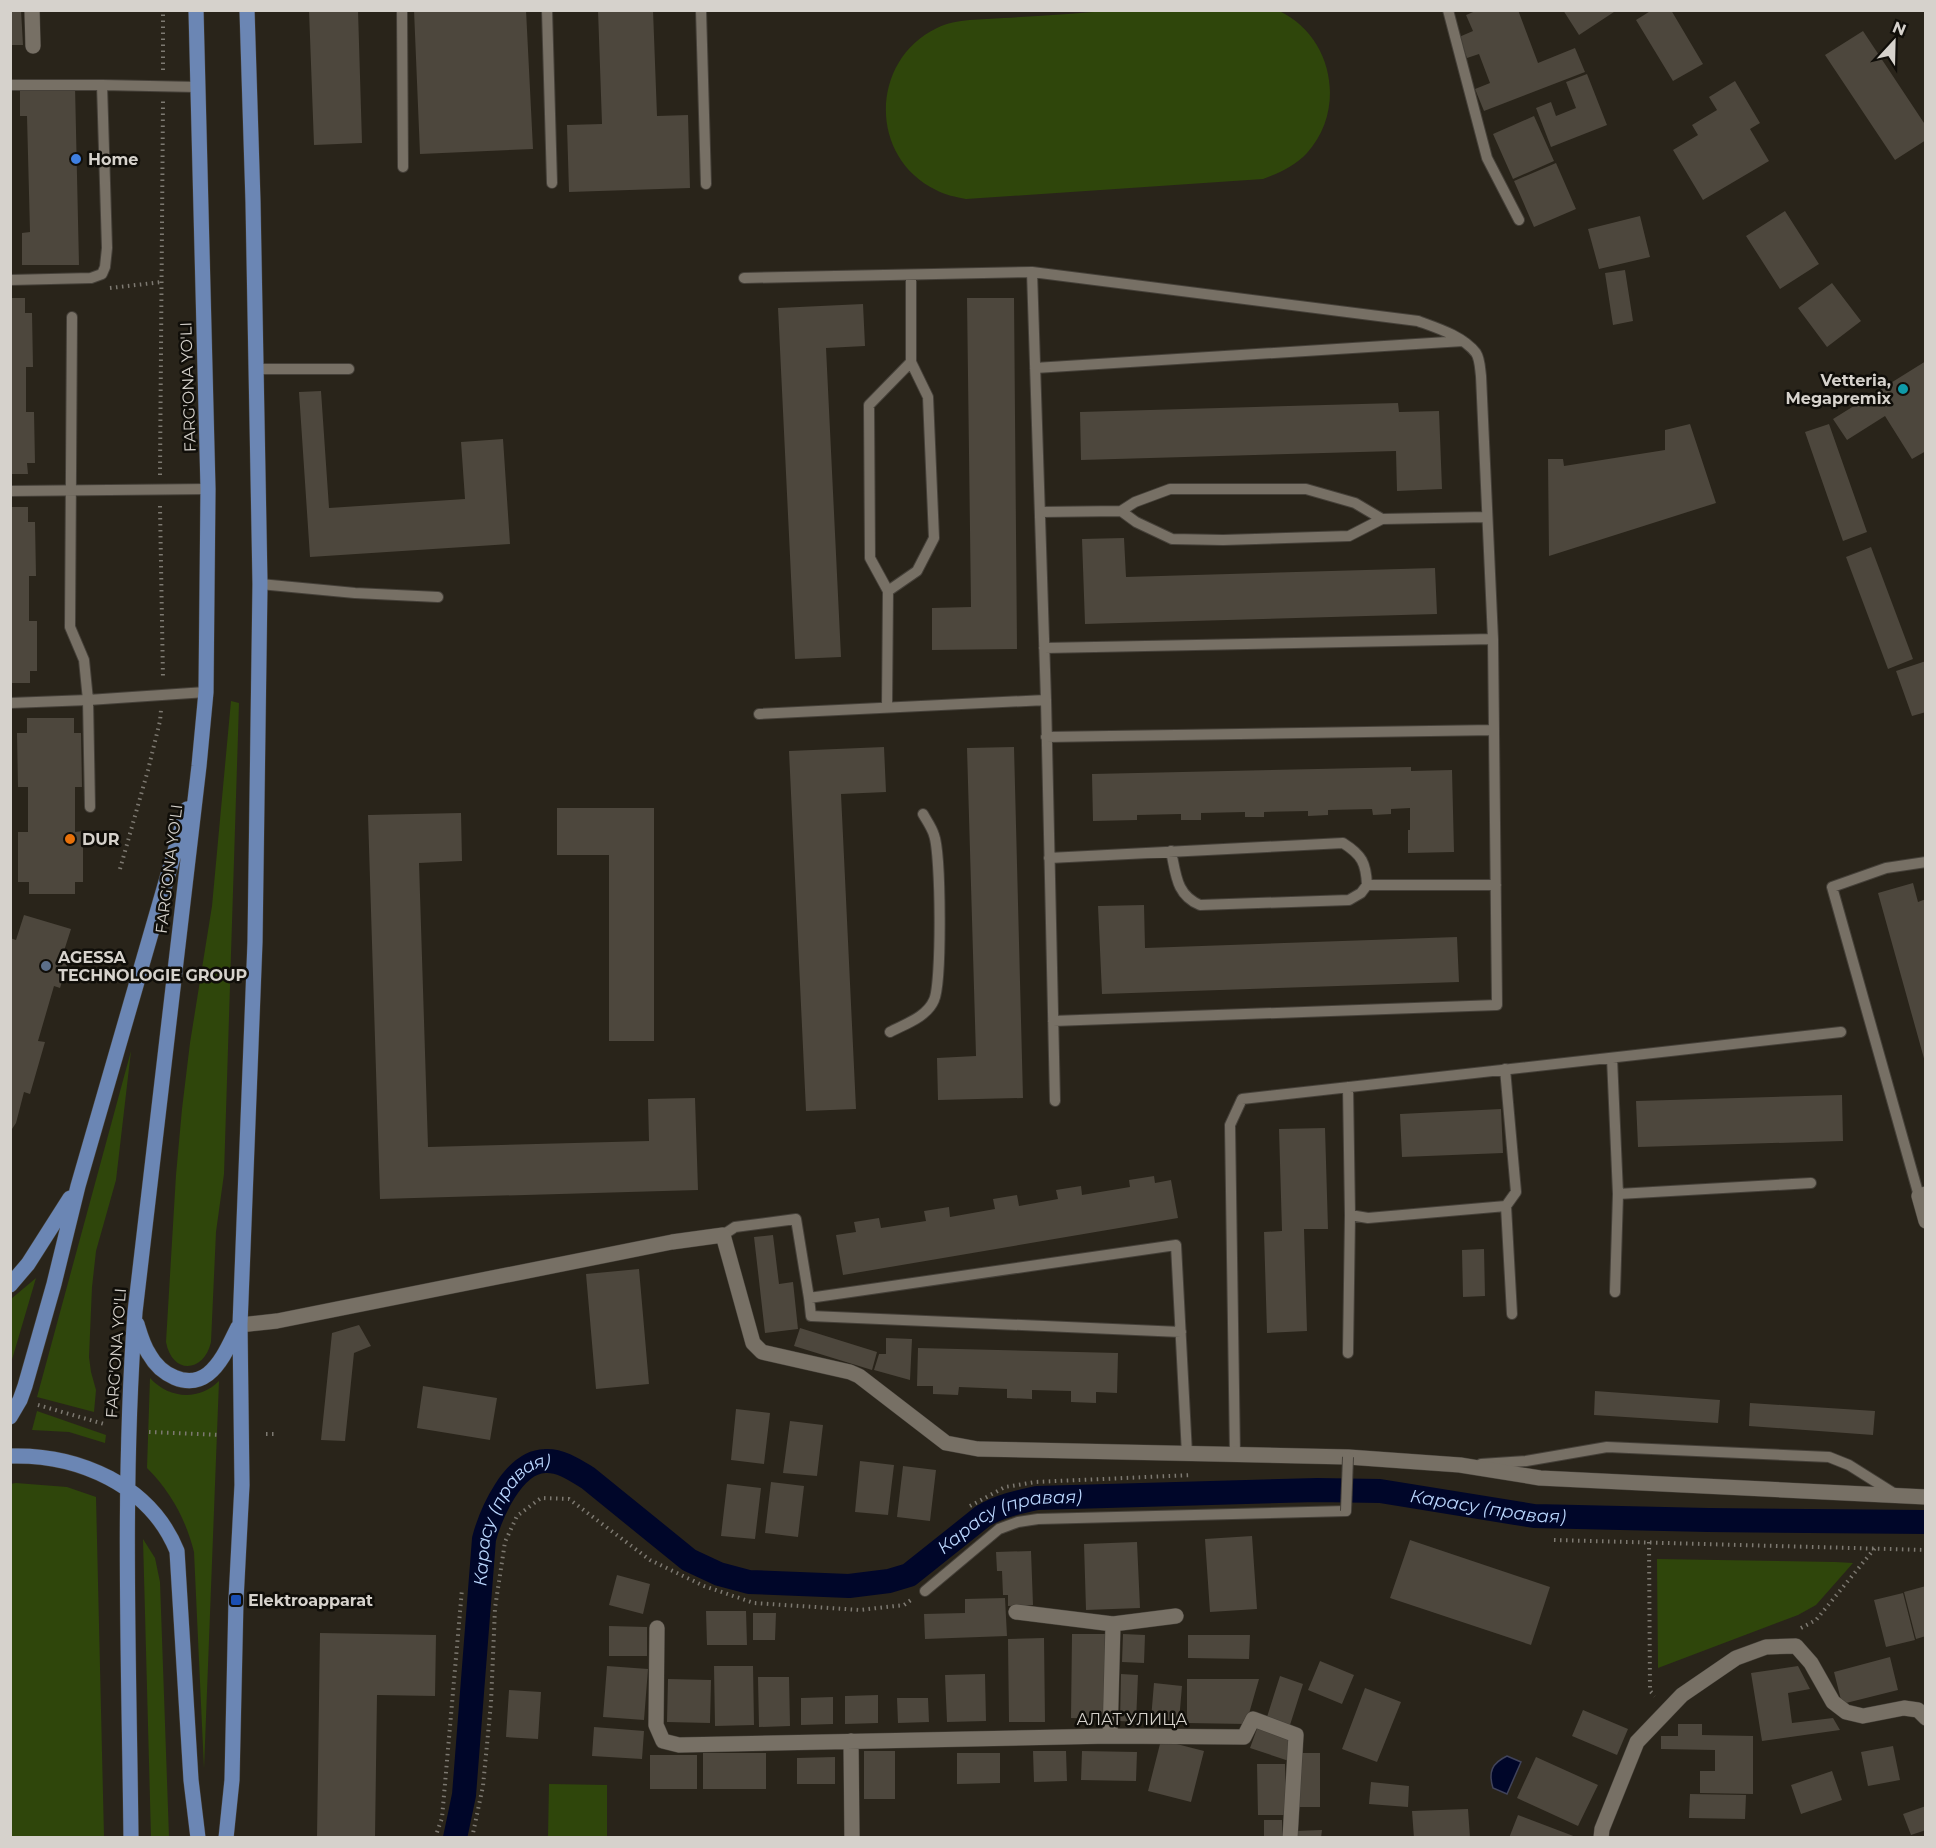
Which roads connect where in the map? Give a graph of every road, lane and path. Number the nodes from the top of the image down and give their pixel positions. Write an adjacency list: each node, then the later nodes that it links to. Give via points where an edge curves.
1 (32, 10): 9 (street)
2 (163, 10): 12 (path)
3 (196, 10): 13 (main road, FARG'ONA YO'LI)
4 (247, 10): 26 (main road)
5 (402, 10): 14 (lane)
6 (547, 10): 15 (lane)
7 (701, 10): 16 (lane)
8 (1448, 10): 17 (lane, via 1487,158)
9 (33, 46)
10 (10, 85): 11 (lane)
11 (102, 86): 12 (lane); 21 (lane, via 107,248 102,274 68,280)
12 (163, 86): 13 (lane); 28 (path)
13 (197, 87): 29 (main road, FARG'ONA YO'LI)
14 (403, 167)
15 (552, 183)
16 (706, 184)
17 (1519, 220)
18 (1032, 272): 19 (lane); 23 (lane, via 1418,321); 25 (lane)
19 (911, 275): 20 (lane); 24 (lane)
20 (744, 278)
21 (10, 280)
22 (72, 317): 30 (lane)
23 (1463, 341): 25 (lane); 34 (lane, via 1478,355 1482,376)
24 (911, 362): 37 (lane, via 869,405 870,558); 37 (lane, via 928,397 933,538 917,571)
25 (1035, 368): 33 (lane)
26 (256, 369): 27 (lane); 36 (main road)
27 (349, 369)
28 (159, 489): 29 (lane); 30 (lane); 42 (path)
29 (208, 489): 41 (main road, FARG'ONA YO'LI)
30 (71, 490): 31 (lane); 43 (lane, via 70,627 84,660)
31 (10, 491)
32 (1121, 511): 33 (lane); 35 (lane, via 1170,489 1306,489 1355,503); 35 (lane, via 1172,539 1349,536)
33 (1040, 512): 40 (lane)
34 (1487, 517): 35 (lane); 39 (lane)
35 (1382, 519)
36 (260, 584): 38 (lane); 79 (main road, via 255,942)
37 (888, 591): 46 (lane)
38 (438, 597)
39 (1492, 639): 40 (lane); 48 (lane)
40 (1044, 648): 44 (lane)
41 (206, 692): 42 (lane); 50 (main road, FARG'ONA YO'LI)
42 (162, 695): 43 (lane); 56 (path, via 160,721)
43 (88, 699): 45 (lane); 51 (lane)
44 (1046, 700): 46 (lane); 49 (lane)
45 (10, 703)
46 (887, 707): 47 (lane)
47 (759, 714)
48 (1494, 730): 49 (lane); 58 (lane)
49 (1046, 737): 54 (lane)
50 (199, 766): 67 (main road); 77 (main road, FARG'ONA YO'LI)
51 (90, 807)
52 (923, 814): 60 (lane, via 934,836 937,860 940,956 934,1000 922,1016)
53 (1171, 851): 54 (lane); 57 (lane, via 1343,843 1356,851 1366,867); 57 (lane, via 1183,894 1200,905 1349,900)
54 (1049, 858): 59 (lane)
55 (1926, 862): 69 (lane, via 1886,868 1832,887)
56 (120, 869)
57 (1367, 885): 58 (lane)
58 (1496, 885): 59 (lane, via 1497,1005)
59 (1053, 1021): 65 (lane)
60 (890, 1032)
61 (1841, 1032): 62 (lane)
62 (1612, 1058): 63 (lane); 68 (lane)
63 (1505, 1069): 64 (lane); 70 (lane, via 1516,1192)
64 (1348, 1087): 71 (lane); 90 (lane, via 1242,1099 1230,1125)
65 (1055, 1101)
66 (1811, 1183): 68 (lane)
67 (78, 1186): 74 (main road); 82 (main road)
68 (1618, 1194): 75 (lane)
69 (1922, 1195): 72 (street)
70 (1506, 1206): 71 (lane, via 1368,1218); 78 (lane)
71 (1350, 1215): 81 (lane)
72 (1926, 1221)
73 (723, 1235): 76 (lane, via 735,1227 796,1219); 79 (street, via 277,1321); 89 (street, via 753,1343 762,1352 859,1376 946,1443 978,1449)
74 (10, 1285)
75 (1615, 1293)
76 (809, 1298): 80 (lane, via 811,1316); 80 (lane, via 1176,1245)
77 (135, 1312): 79 (main road, via 150,1356 163,1371 182,1380 208,1373); 95 (main road, FARG'ONA YO'LI)
78 (1512, 1314)
79 (240, 1324): 116 (main road, via 242,1485 232,1780)
80 (1180, 1332): 89 (lane)
81 (1348, 1353)
82 (20, 1400): 83 (main road); 84 (path)
83 (10, 1417)
84 (104, 1424)
85 (149, 1432): 86 (path)
86 (220, 1434)
87 (266, 1434): 88 (path)
88 (277, 1434)
89 (1186, 1454): 90 (street)
90 (1234, 1455): 92 (street)
91 (10, 1456): 95 (main road, via 65,1461)
92 (1348, 1457): 93 (street); 104 (lane, bridge, via 1346,1511 1018,1522 999,1529)
93 (1460, 1465): 96 (street, via 1540,1478); 96 (lane, via 1526,1461 1607,1447 1829,1457)
94 (1196, 1475): 98 (path, via 1035,1482 1005,1487)
95 (127, 1488): 114 (main road, FARG'ONA YO'LI); 115 (main road, via 156,1514 177,1551)
96 (1898, 1496): 97 (street)
97 (1926, 1497)
98 (970, 1506)
99 (1554, 1540): 100 (path)
100 (1649, 1542): 101 (path); 110 (path, via 1650,1691)
101 (1875, 1548): 102 (path); 109 (path, via 1816,1620)
102 (1926, 1550)
103 (462, 1589): 117 (path, via 442,1818)
104 (925, 1591): 118 (path, via 904,1605 860,1610 754,1603 704,1586 650,1560 569,1499 541,1498 517,1516 505,1542 495,1608 483,1786)
105 (1016, 1612): 107 (street)
106 (1176, 1616): 107 (street)
107 (1113, 1624): 112 (street)
108 (657, 1628): 113 (street, АЛАТ УЛИЦА, via 656,1725 663,1741 679,1745)
109 (1796, 1630)
110 (1668, 1709): 111 (street, via 1736,1658 1766,1647 1796,1647 1811,1663 1833,1702 1846,1712 1863,1716 1904,1708 1918,1710); 121 (street, via 1637,1742)
111 (1926, 1718)
112 (1110, 1736): 113 (street, АЛАТ УЛИЦА); 120 (street, АЛАТ УЛИЦА, via 1244,1737 1253,1719 1296,1736)
113 (851, 1741): 119 (street)
114 (131, 1838)
115 (198, 1838)
116 (226, 1838)
117 (435, 1838)
118 (472, 1838)
119 (852, 1838)
120 (1290, 1838)
121 (1601, 1838)

